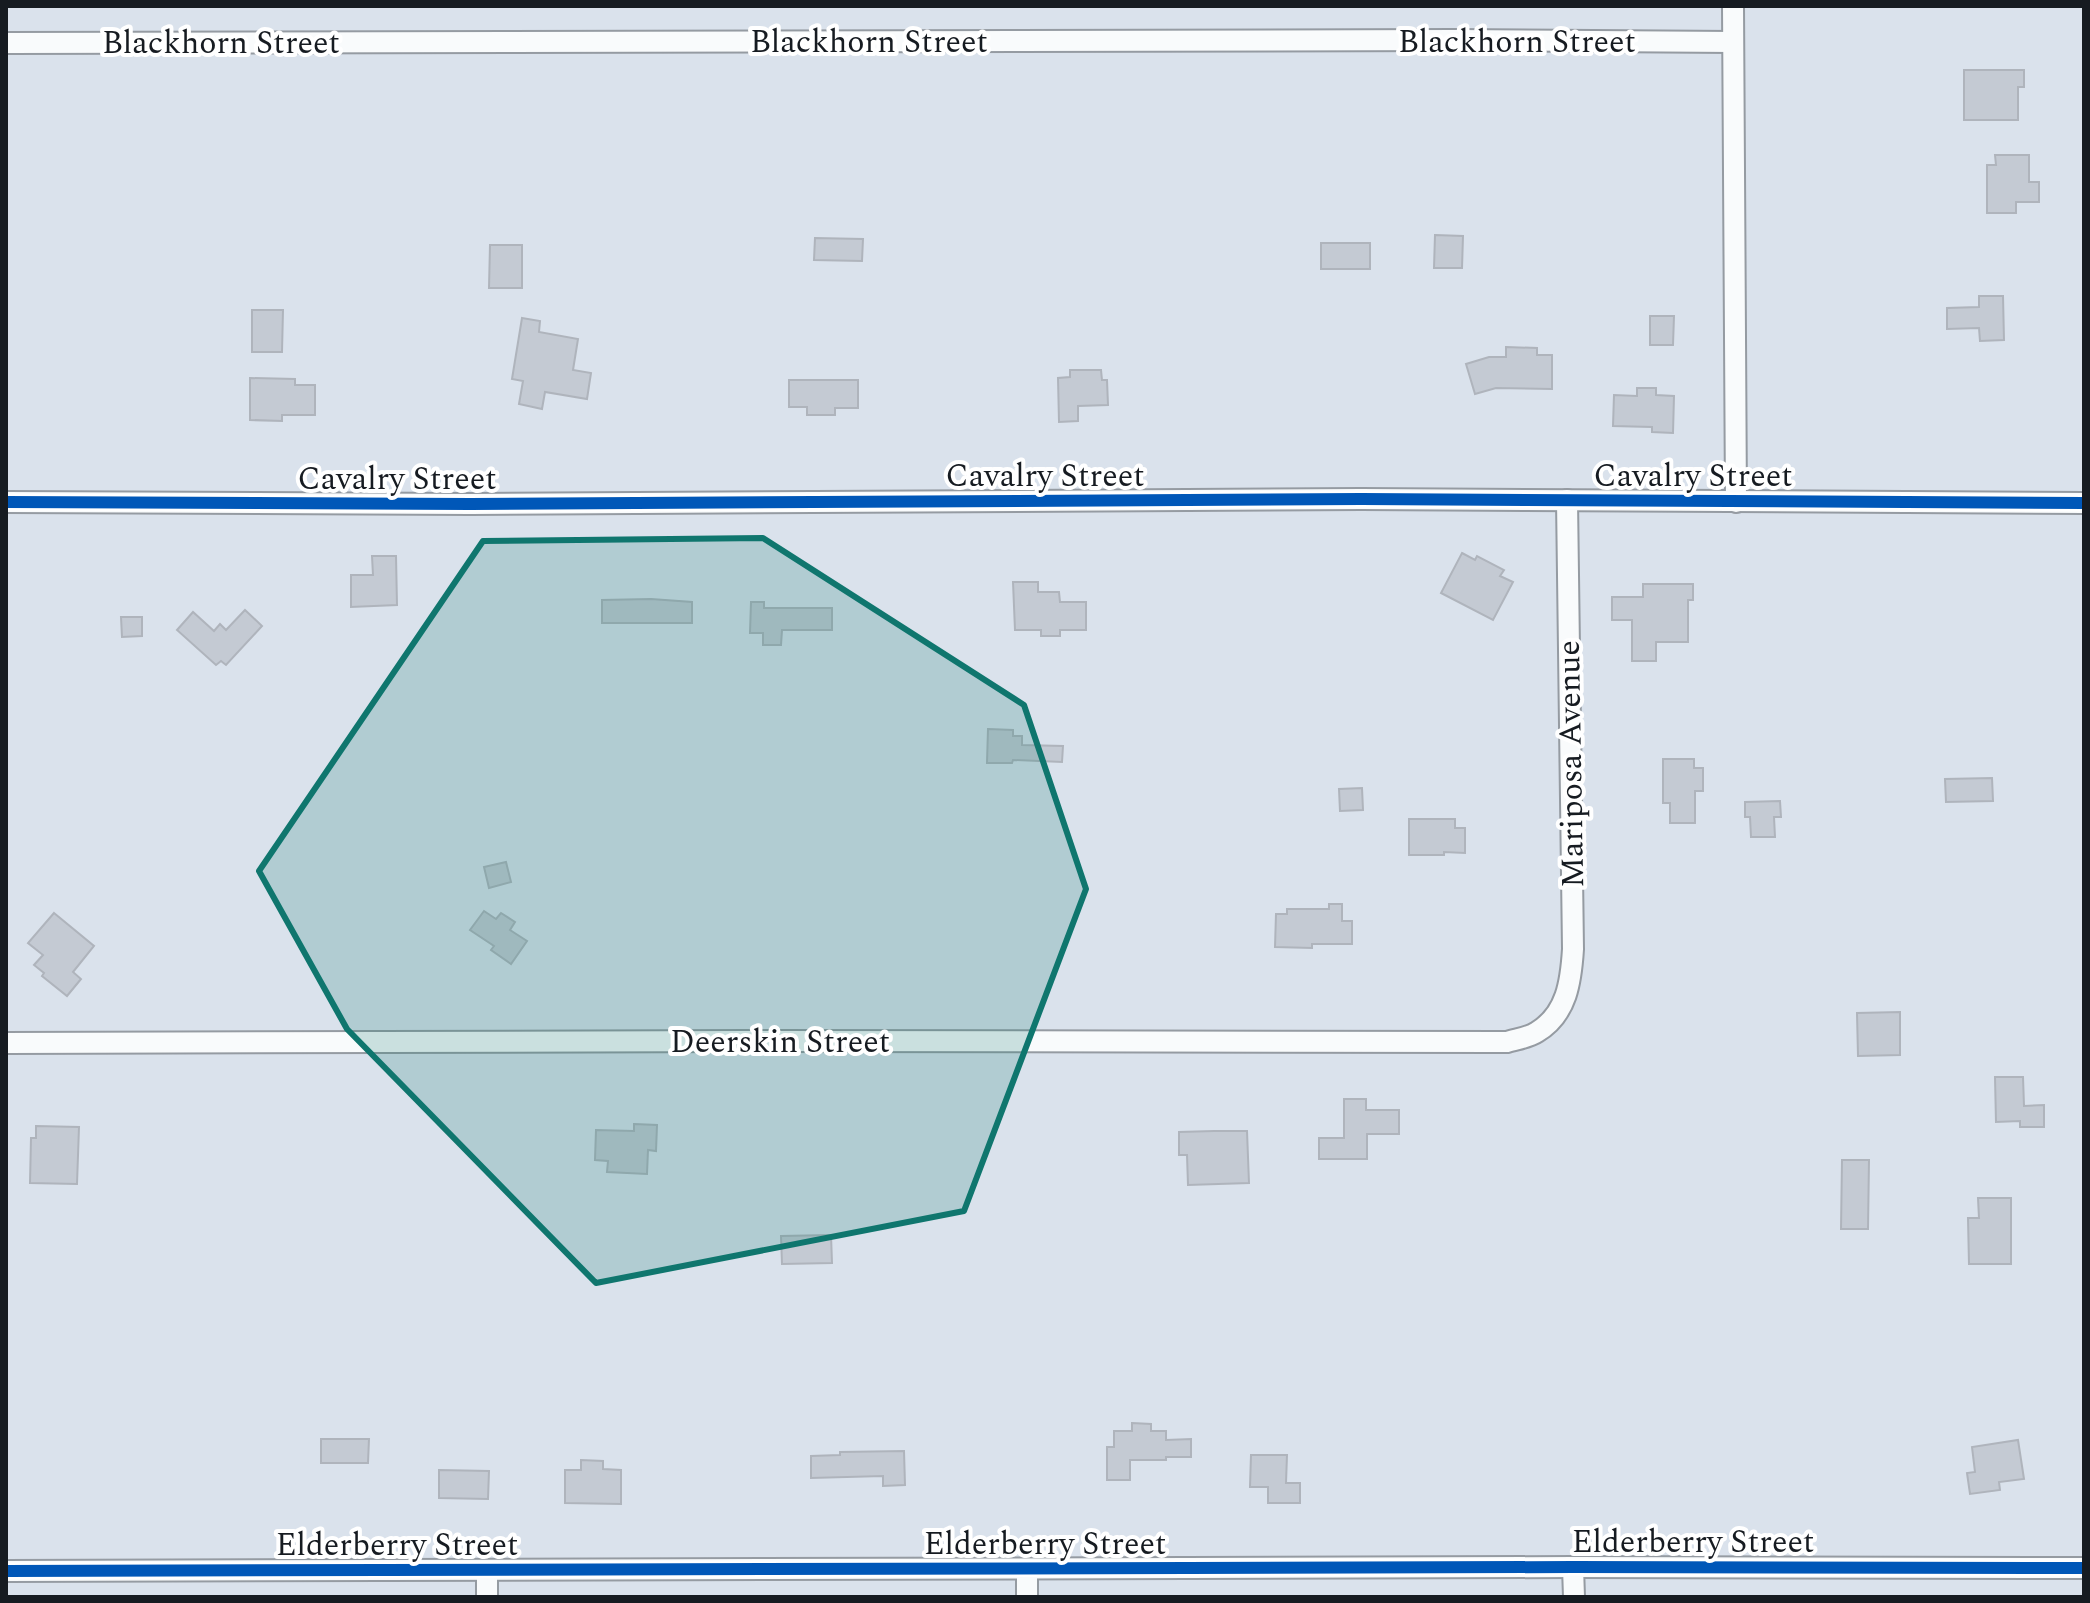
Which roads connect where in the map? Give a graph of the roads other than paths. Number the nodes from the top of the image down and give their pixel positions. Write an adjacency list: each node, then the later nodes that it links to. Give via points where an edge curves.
1 (1733, 6): 2 (street)
2 (1733, 42): 3 (street, Blackhorn Street); 6 (street)
3 (6, 43)
4 (1567, 500): 5 (street, Cavalry Street); 6 (street, Cavalry Street); 8 (street, Mariposa Avenue, via 1573,949 1563,1004)
5 (6, 502)
6 (1736, 502): 7 (street, Cavalry Street)
7 (2084, 503)
8 (1549, 1023): 9 (street, Deerskin Street, via 1535,1034 1507,1042)
9 (6, 1043)
10 (1573, 1567): 11 (street, Elderberry Street); 12 (street, Elderberry Street); 17 (street)
11 (2084, 1568)
12 (1027, 1569): 13 (street, Elderberry Street); 16 (street)
13 (487, 1570): 14 (street, Elderberry Street); 15 (street)
14 (6, 1571)
15 (487, 1597)
16 (1027, 1597)
17 (1574, 1597)

